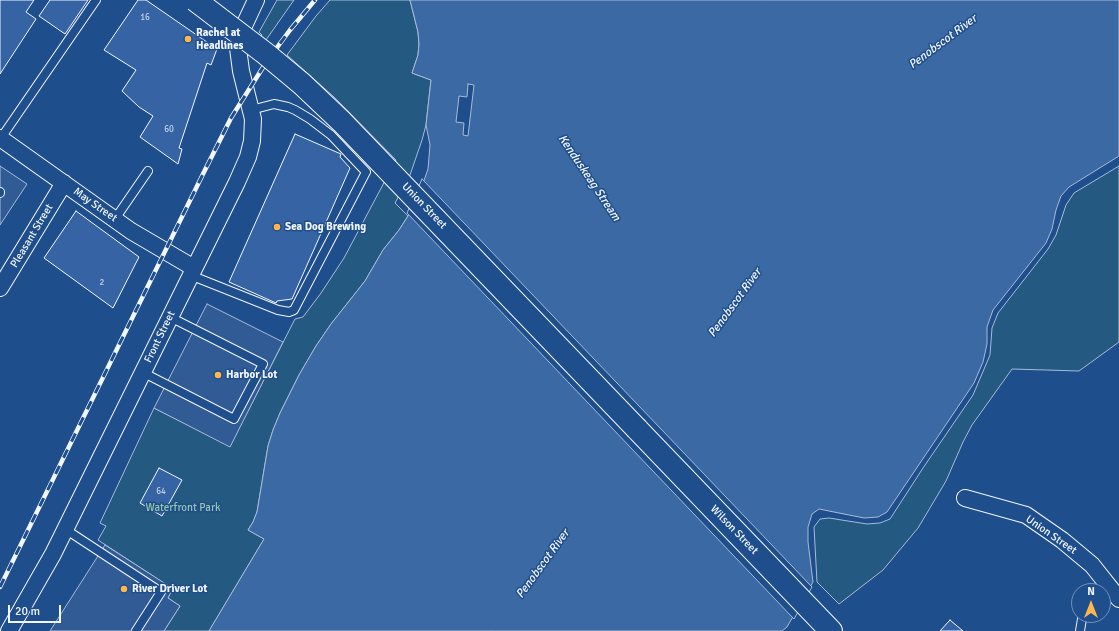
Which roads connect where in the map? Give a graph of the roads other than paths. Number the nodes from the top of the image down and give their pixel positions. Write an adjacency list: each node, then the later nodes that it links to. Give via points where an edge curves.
1 (96, 0): 6 (lane)
2 (196, 0): 4 (street); 14 (main road, Union Street, bridge, via 276,62 342,122)
3 (256, 0): 4 (street, Front Street)
4 (242, 30): 5 (street, Front Street, via 238,48 239,62)
5 (251, 110): 10 (street, Front Street, via 253,134 248,157); 10 (lane, via 274,104 295,110 331,135 366,172 294,310 278,310)
6 (0, 138): 8 (street, May Street)
7 (148, 171): 9 (lane)
8 (64, 183): 9 (street, May Street); 11 (street, Pleasant Street)
9 (116, 220): 10 (street, May Street)
10 (192, 272): 12 (street, Front Street)
11 (0, 288)
12 (170, 316): 13 (street, Front Street); 13 (lane, via 263,364 234,419)
13 (142, 372): 16 (street, Front Street)
14 (637, 429): 18 (main road, Wilson Street)
15 (966, 498): 17 (street, Union Street, via 1026,515 1092,565)
16 (65, 529): 19 (street, Front Street); 20 (lane, via 161,592)
17 (1103, 583)
18 (828, 628)
19 (9, 631)
20 (136, 631)

